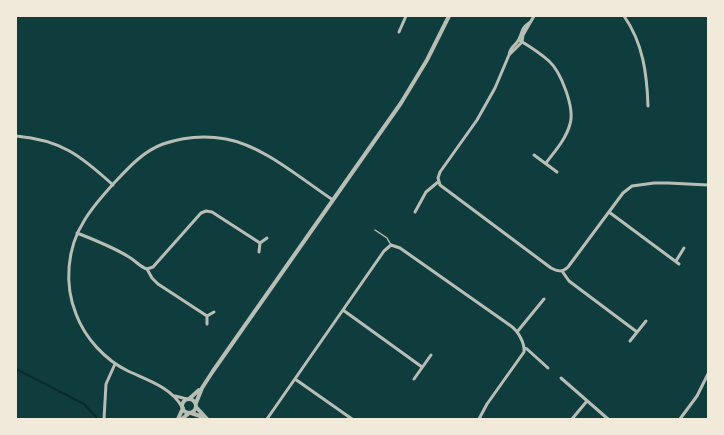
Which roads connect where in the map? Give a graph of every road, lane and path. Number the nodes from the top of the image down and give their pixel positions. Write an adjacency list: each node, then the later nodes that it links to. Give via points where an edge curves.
1 (406, 16): 5 (street)
2 (449, 16): 15 (street, via 401,103)
3 (534, 16): 6 (street, via 523,27)
4 (624, 16): 7 (street, via 643,55)
5 (399, 32)
6 (520, 41): 10 (street, via 550,62 557,71 570,105 570,125 563,140); 12 (street, via 510,50 495,88 477,120 442,168)
7 (648, 106)
8 (16, 136): 13 (street, via 57,144 71,151)
9 (534, 155): 10 (street)
10 (546, 163): 11 (street)
11 (557, 172)
12 (438, 182): 16 (street, via 426,192); 28 (street, via 551,268)
13 (112, 185): 15 (street, via 133,163 163,144 196,137 210,137 242,143 260,151); 19 (street, via 92,208)
14 (708, 185): 17 (street, via 668,183 632,186 623,193)
15 (333, 200): 47 (street)
16 (415, 212)
17 (609, 212): 25 (street); 28 (street, via 568,268)
18 (375, 230): 22 (lane, via 387,238)
19 (77, 233): 27 (street, via 120,251); 40 (street, via 69,268 69,288 73,307 87,335)
20 (267, 238): 21 (street)
21 (260, 244): 24 (street); 27 (street, via 212,212 206,211 153,267)
22 (391, 245): 30 (street, via 384,251); 35 (street, via 400,248)
23 (684, 248): 25 (street)
24 (259, 252)
25 (676, 261): 26 (street)
26 (680, 264)
27 (147, 269): 32 (street, via 158,284)
28 (562, 271): 36 (street, via 569,281)
29 (544, 299): 35 (street)
30 (343, 310): 41 (street); 45 (street)
31 (214, 312): 32 (street)
32 (207, 316): 34 (street)
33 (646, 321): 36 (street)
34 (207, 324)
35 (517, 332): 38 (street)
36 (637, 332): 37 (street)
37 (630, 341)
38 (524, 348): 42 (street); 60 (street, via 522,355)
39 (431, 355): 41 (street)
40 (115, 364): 48 (street, via 155,383); 54 (street, via 106,384)
41 (422, 367): 46 (street)
42 (548, 368)
43 (708, 374): 63 (street, via 697,396)
44 (560, 378): 50 (street)
45 (295, 379): 58 (street); 59 (street)
46 (414, 379)
47 (202, 388): 49 (street); 51 (street)
48 (173, 395): 49 (street); 52 (street)
49 (188, 399): 51 (street, via 193,400); 52 (street, via 183,402)
50 (587, 401): 61 (street); 62 (street)
51 (196, 405): 53 (street); 57 (street)
52 (182, 408): 53 (street); 55 (street)
53 (190, 413): 56 (street); 57 (street)
54 (104, 419)
55 (178, 419)
56 (182, 419)
57 (207, 419)
58 (267, 419)
59 (352, 419)
60 (479, 419)
61 (572, 419)
62 (608, 419)
63 (680, 419)

